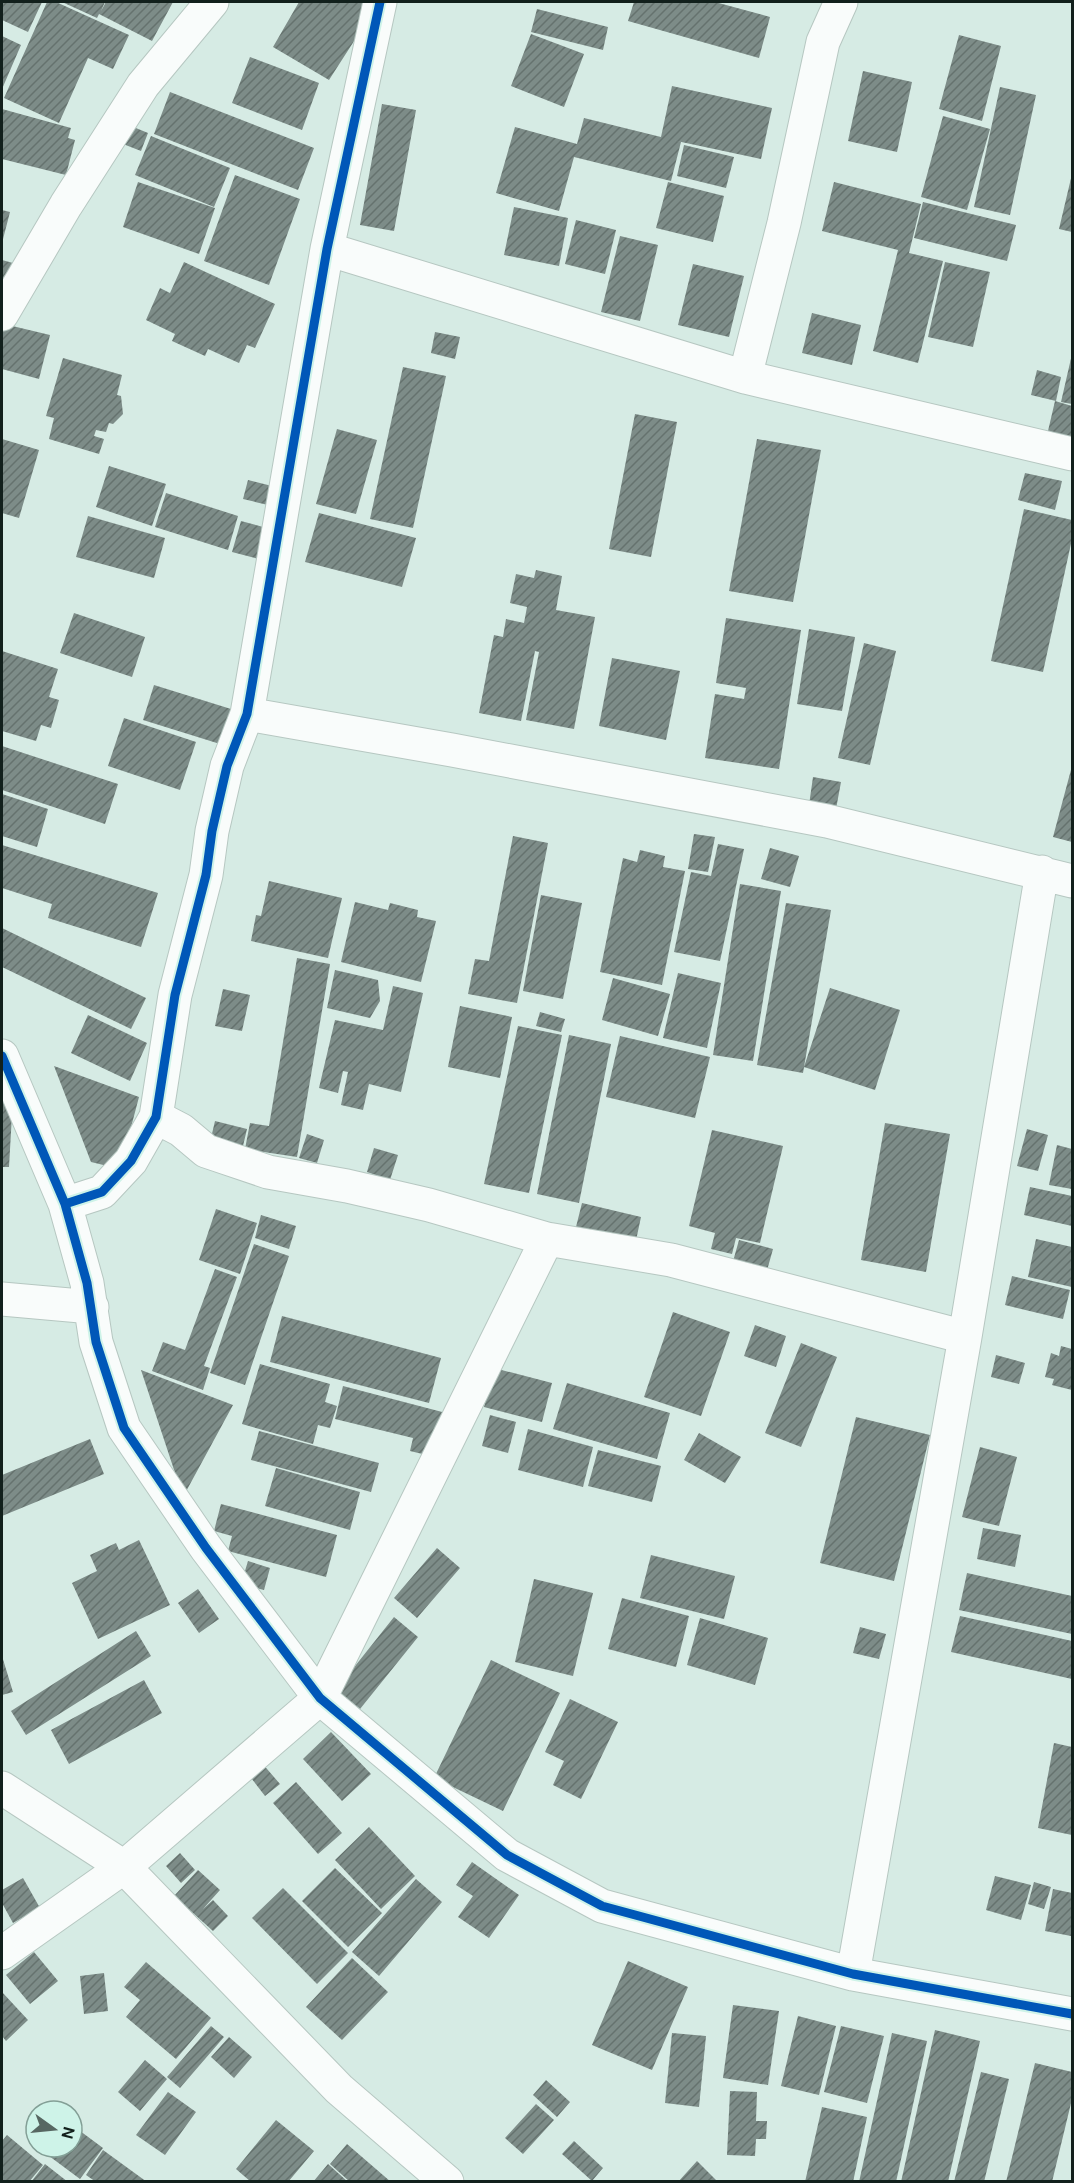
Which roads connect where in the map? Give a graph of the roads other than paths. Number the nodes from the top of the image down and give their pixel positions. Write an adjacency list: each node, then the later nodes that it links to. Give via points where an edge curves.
1 (212, 2): 5 (street, via 143,85)
2 (380, 2): 4 (street)
3 (841, 2): 6 (street, via 823,42 784,223)
4 (327, 249): 6 (street); 8 (street)
5 (2, 314)
6 (745, 377): 7 (street)
7 (1072, 454)
8 (247, 714): 9 (street, via 827,821); 12 (street, via 227,766 212,831 206,876 175,996)
9 (1041, 872): 10 (street); 17 (street)
10 (1072, 881)
11 (2, 1056): 13 (street)
12 (156, 1117): 13 (street, via 131,1161 102,1192); 14 (street, via 181,1130 206,1151 268,1172 429,1205)
13 (65, 1204): 16 (street)
14 (547, 1239): 17 (street, via 671,1260); 18 (street)
15 (2, 1299): 16 (street)
16 (92, 1307): 18 (street, via 96,1342 124,1428 206,1548)
17 (965, 1337): 22 (street)
18 (320, 1698): 20 (street); 22 (street, via 507,1855 602,1906)
19 (2, 1788): 20 (street)
20 (124, 1867): 21 (street); 24 (street, via 339,2090)
21 (2, 1953)
22 (852, 1974): 23 (street)
23 (1072, 2014)
24 (447, 2181)

